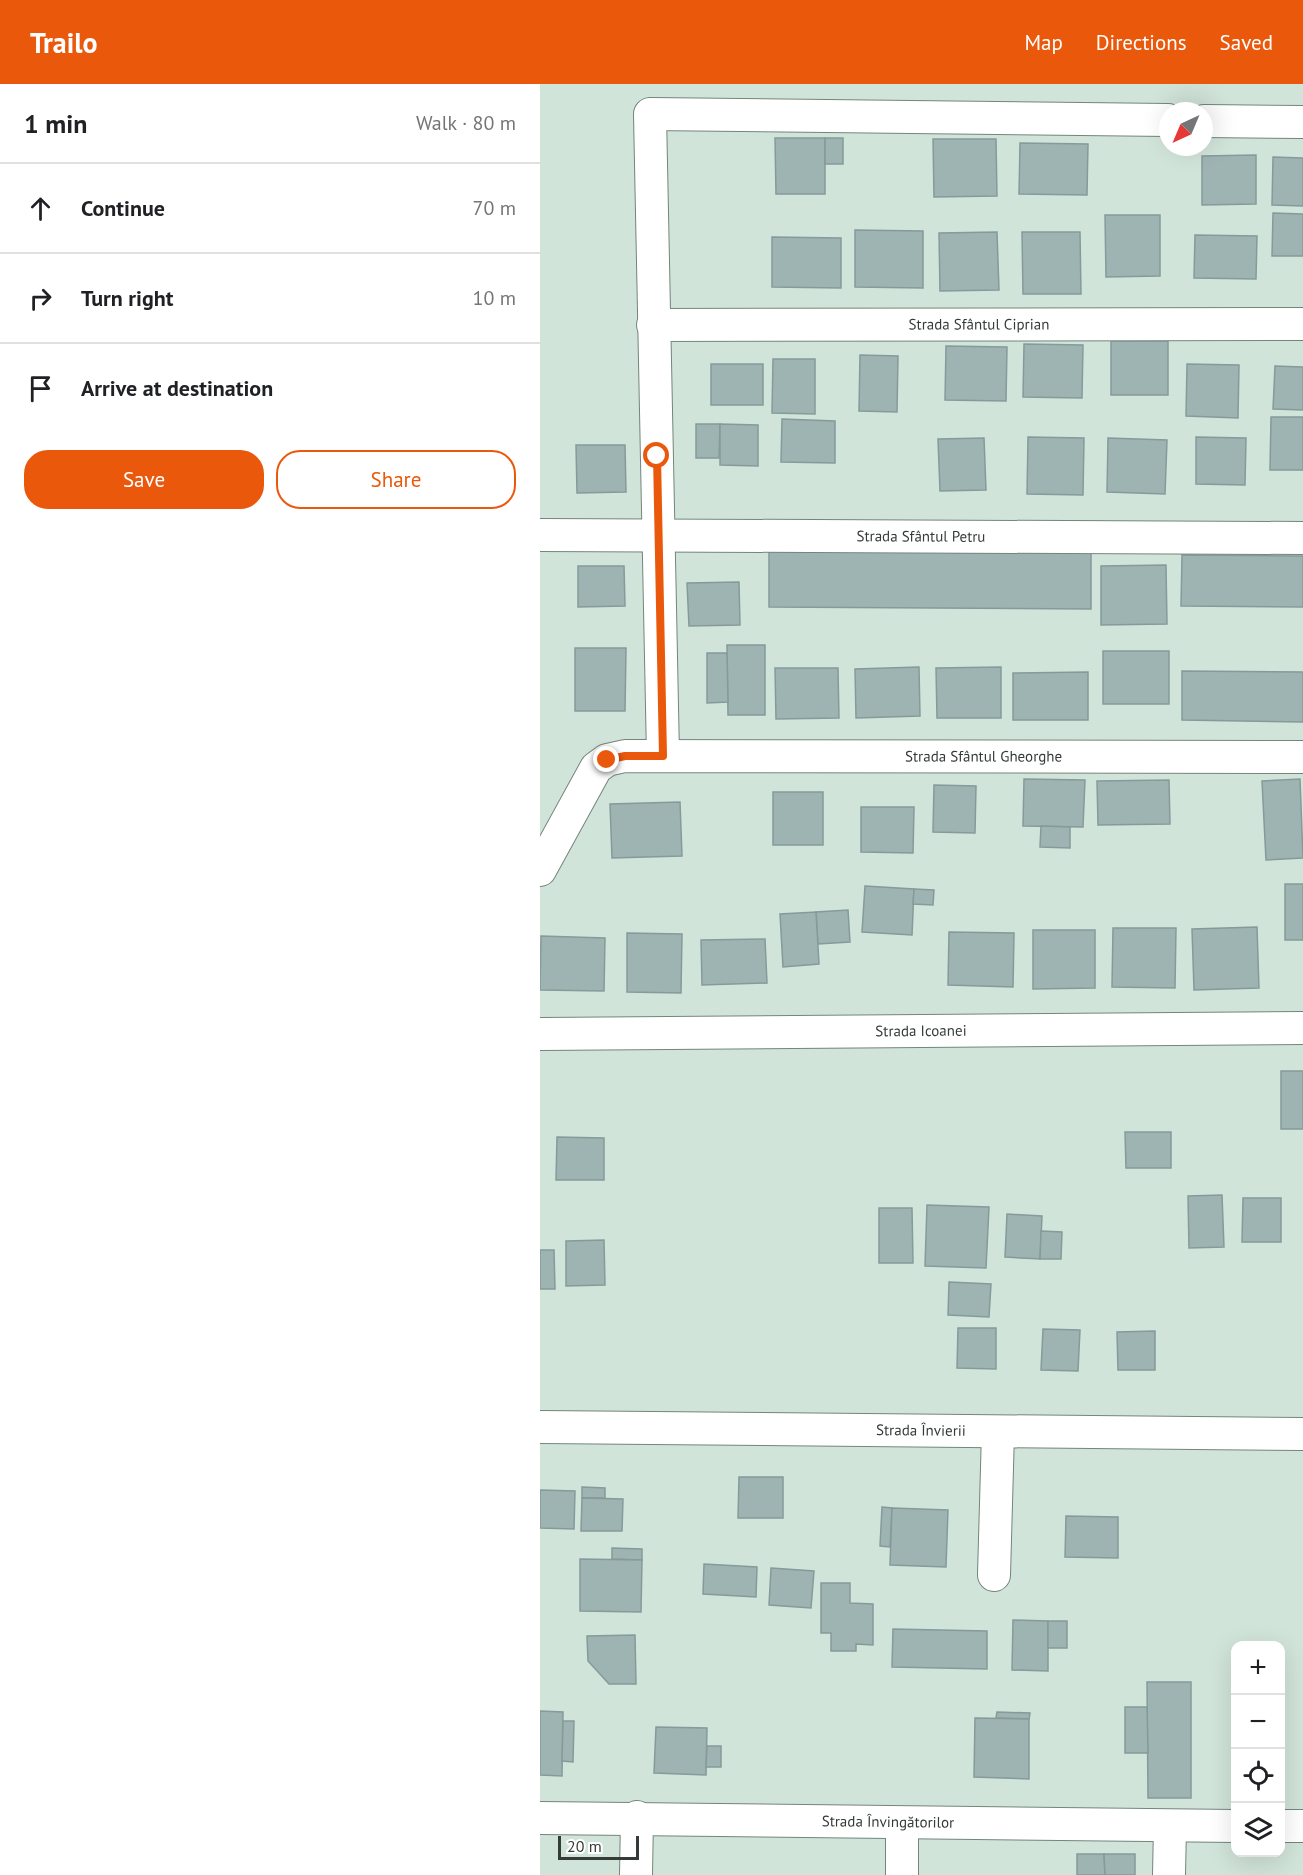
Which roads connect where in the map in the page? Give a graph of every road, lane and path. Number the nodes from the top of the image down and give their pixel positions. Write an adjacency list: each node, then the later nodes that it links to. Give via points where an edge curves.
1 (1159, 120): 5 (street, via 650,114)
2 (1213, 120): 3 (street)
3 (1303, 122)
4 (1303, 324): 5 (street, Strada Sfântul Ciprian)
5 (653, 325): 6 (street)
6 (659, 534): 7 (street, Strada Sfântul Petru); 8 (street, Strada Sfântul Petru); 9 (street)
7 (540, 535)
8 (1303, 538)
9 (663, 756): 10 (street, Strada Sfântul Gheorghe); 11 (street, Strada Sfântul Gheorghe, via 625,756 607,760 596,768)
10 (1303, 757)
11 (540, 870)
12 (1303, 1028): 13 (street, Strada Icoanei)
13 (540, 1034)
14 (540, 1427): 15 (street, Strada Învierii)
15 (998, 1432): 16 (street, Strada Învierii); 17 (street)
16 (1303, 1434)
17 (994, 1575)
18 (637, 1817): 19 (street, Strada Învingătorilor); 20 (street, Strada Învingătorilor); 25 (street)
19 (540, 1818)
20 (902, 1823): 21 (street, Strada Învingătorilor); 26 (street)
21 (1170, 1826): 22 (street, Strada Învingătorilor); 27 (street)
22 (1231, 1826)
23 (1285, 1826): 24 (street)
24 (1303, 1826)
25 (636, 1875)
26 (902, 1875)
27 (1169, 1875)

